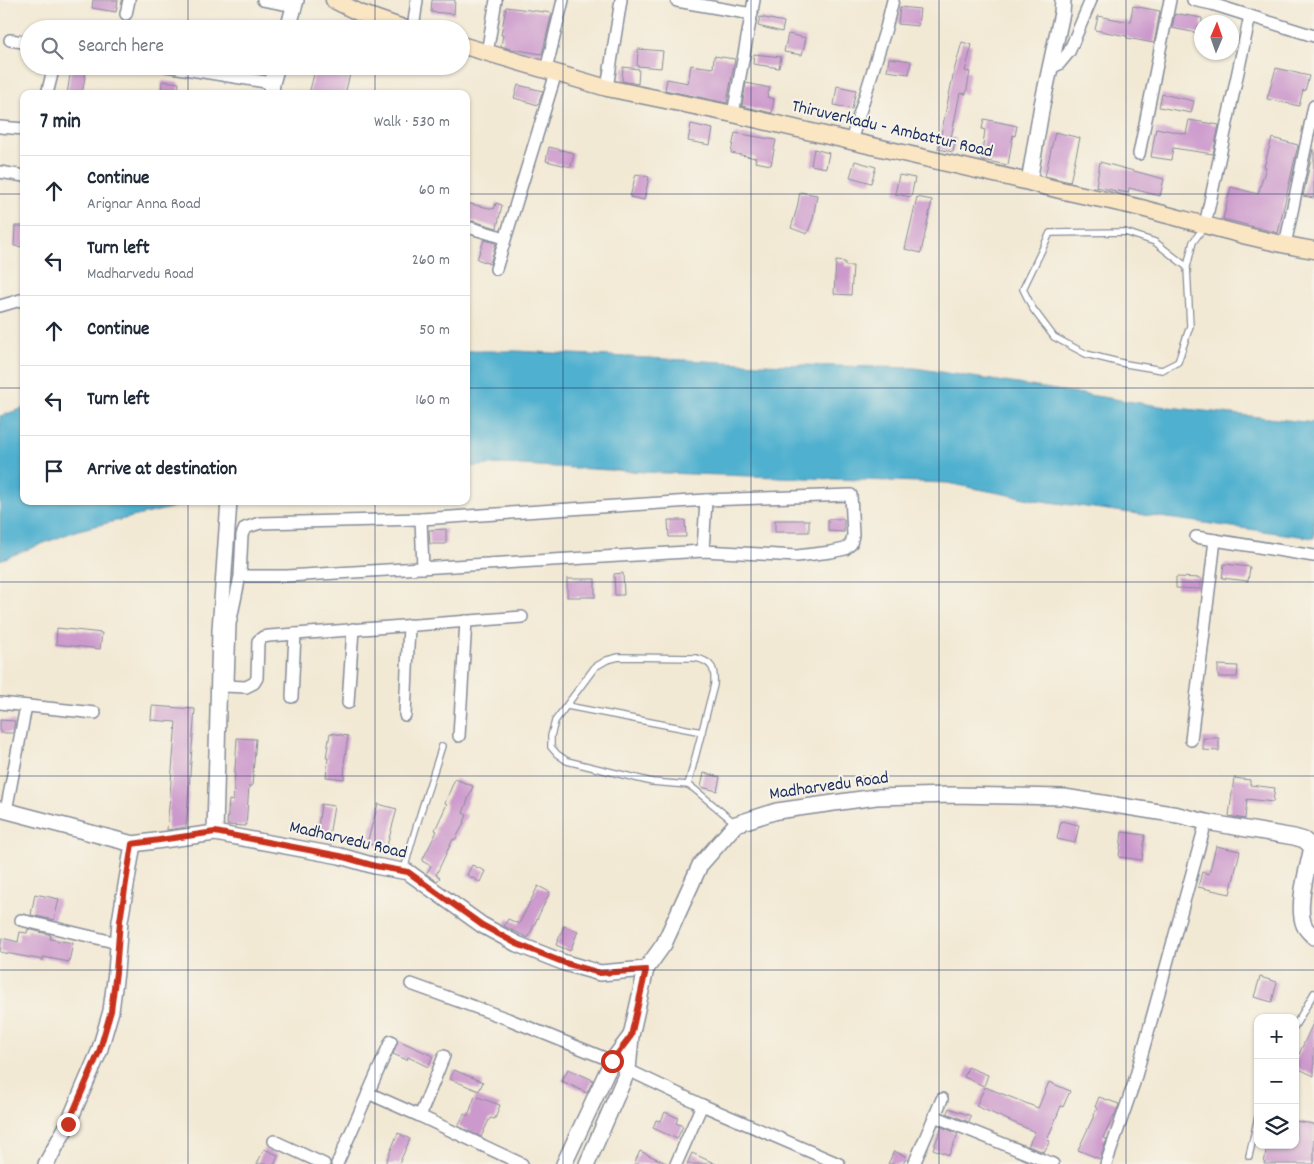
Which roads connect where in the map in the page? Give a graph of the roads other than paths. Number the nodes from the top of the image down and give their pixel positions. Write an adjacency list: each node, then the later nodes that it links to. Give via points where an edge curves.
1 (129, 0): 16 (street)
2 (263, 0): 15 (street)
3 (334, 0): 20 (main road)
4 (417, 0): 21 (street)
5 (496, 0): 26 (street)
6 (563, 0): 28 (street)
7 (621, 0): 33 (street)
8 (677, 0): 17 (street)
9 (754, 0): 17 (street)
10 (893, 0): 39 (street)
11 (1063, 0): 27 (street)
12 (1091, 0): 27 (street, via 1068,52)
13 (1170, 0): 40 (street)
14 (1193, 0): 18 (street)
15 (296, 3): 19 (street)
16 (126, 14)
17 (752, 14): 36 (street)
18 (1250, 16): 22 (street); 44 (street)
19 (291, 20)
20 (378, 20)
21 (414, 20)
22 (1314, 36)
23 (10, 40): 24 (street)
24 (20, 42)
25 (470, 48): 26 (main road, Thiruverkadu - Ambattur Road)
26 (487, 53): 28 (main road, Thiruverkadu - Ambattur Road)
27 (1050, 68): 43 (street)
28 (551, 72): 33 (main road, Thiruverkadu - Ambattur Road); 46 (street)
29 (52, 75): 34 (street)
30 (209, 75): 32 (street)
31 (275, 75): 32 (street)
32 (272, 88)
33 (607, 88): 36 (main road, Thiruverkadu - Ambattur Road)
34 (48, 90)
35 (1314, 106): 47 (street)
36 (732, 114): 39 (main road, Thiruverkadu - Ambattur Road)
37 (0, 127): 38 (street)
38 (20, 129)
39 (851, 142): 43 (main road, Thiruverkadu - Ambattur Road)
40 (1139, 154)
41 (0, 172): 42 (street)
42 (20, 175)
43 (1029, 182): 44 (main road, Thiruverkadu - Ambattur Road)
44 (1205, 225): 47 (main road, Thiruverkadu - Ambattur Road); 49 (lane, via 1193,242)
45 (471, 228): 46 (street)
46 (505, 238): 50 (street)
47 (1285, 246): 48 (main road, Thiruverkadu - Ambattur Road)
48 (1314, 250)
49 (1187, 267): 49 (lane, via 1155,242 1125,232 1050,233 1023,289 1054,337 1086,354 1162,370 1178,362 1190,326)
50 (496, 269)
51 (20, 300): 52 (street)
52 (0, 306)
53 (706, 500): 55 (street); 58 (street); 58 (street, via 851,495 853,536 846,549 797,556)
54 (229, 506): 67 (street, via 220,630)
55 (421, 519): 60 (street); 61 (street, via 260,523 245,528 242,535)
56 (1196, 537): 57 (street)
57 (1215, 540): 59 (street); 77 (street)
58 (703, 551): 60 (street)
59 (1314, 556)
60 (423, 568): 61 (street)
61 (240, 576): 67 (street, via 230,624 228,682)
62 (522, 617): 63 (street)
63 (466, 621): 64 (street); 76 (street)
64 (409, 626): 65 (street); 74 (street)
65 (353, 630): 66 (street); 70 (street)
66 (295, 634): 67 (street, via 260,639 254,683 246,687); 68 (street)
67 (221, 685): 83 (street)
68 (292, 697)
69 (0, 703): 71 (street)
70 (348, 703)
71 (26, 706): 73 (street); 80 (street)
72 (567, 706): 75 (lane); 75 (lane, via 595,667 607,660 619,657 696,658 712,666 714,675); 79 (lane, via 555,721 551,747 567,761 652,782)
73 (95, 713)
74 (405, 715)
75 (702, 732): 79 (lane)
76 (459, 736)
77 (1191, 740)
78 (442, 746): 86 (lane)
79 (688, 785): 82 (lane)
80 (3, 810): 84 (street)
81 (1206, 822): 82 (street, Madharvedu Road, via 1064,797 950,795 876,797 822,804 777,811); 85 (street, Madharvedu Road, via 1294,837); 117 (street, via 1134,1083)
82 (736, 824): 90 (street, via 700,865 664,944)
83 (215, 832): 84 (street, Madharvedu Road); 86 (street, Madharvedu Road)
84 (132, 844): 89 (street)
85 (1313, 847): 88 (street, Madharvedu Road, via 1301,910 1304,926)
86 (404, 872): 90 (street, Madharvedu Road, via 482,925 517,944 600,973)
87 (21, 920): 89 (street)
88 (1314, 937)
89 (118, 943): 107 (street, via 111,1011 99,1052 68,1124)
90 (646, 970): 94 (street)
91 (411, 984): 97 (street)
92 (1314, 993): 93 (lane)
93 (1299, 1019)
94 (631, 1036): 97 (street); 98 (street)
95 (391, 1041): 99 (street)
96 (444, 1056): 102 (street)
97 (612, 1061): 98 (street); 111 (street)
98 (628, 1070): 101 (street); 112 (street)
99 (368, 1093): 102 (street); 109 (street)
100 (942, 1099): 103 (street)
101 (702, 1104): 113 (street); 114 (street)
102 (420, 1116): 110 (street)
103 (934, 1116): 115 (street); 116 (street)
104 (1254, 1134): 106 (lane)
105 (274, 1141): 108 (street)
106 (1249, 1156)
107 (46, 1164)
108 (324, 1164)
109 (337, 1164)
110 (522, 1164)
111 (564, 1164)
112 (587, 1164)
113 (676, 1164)
114 (839, 1164)
115 (914, 1164)
116 (1052, 1164)
117 (1106, 1164)

